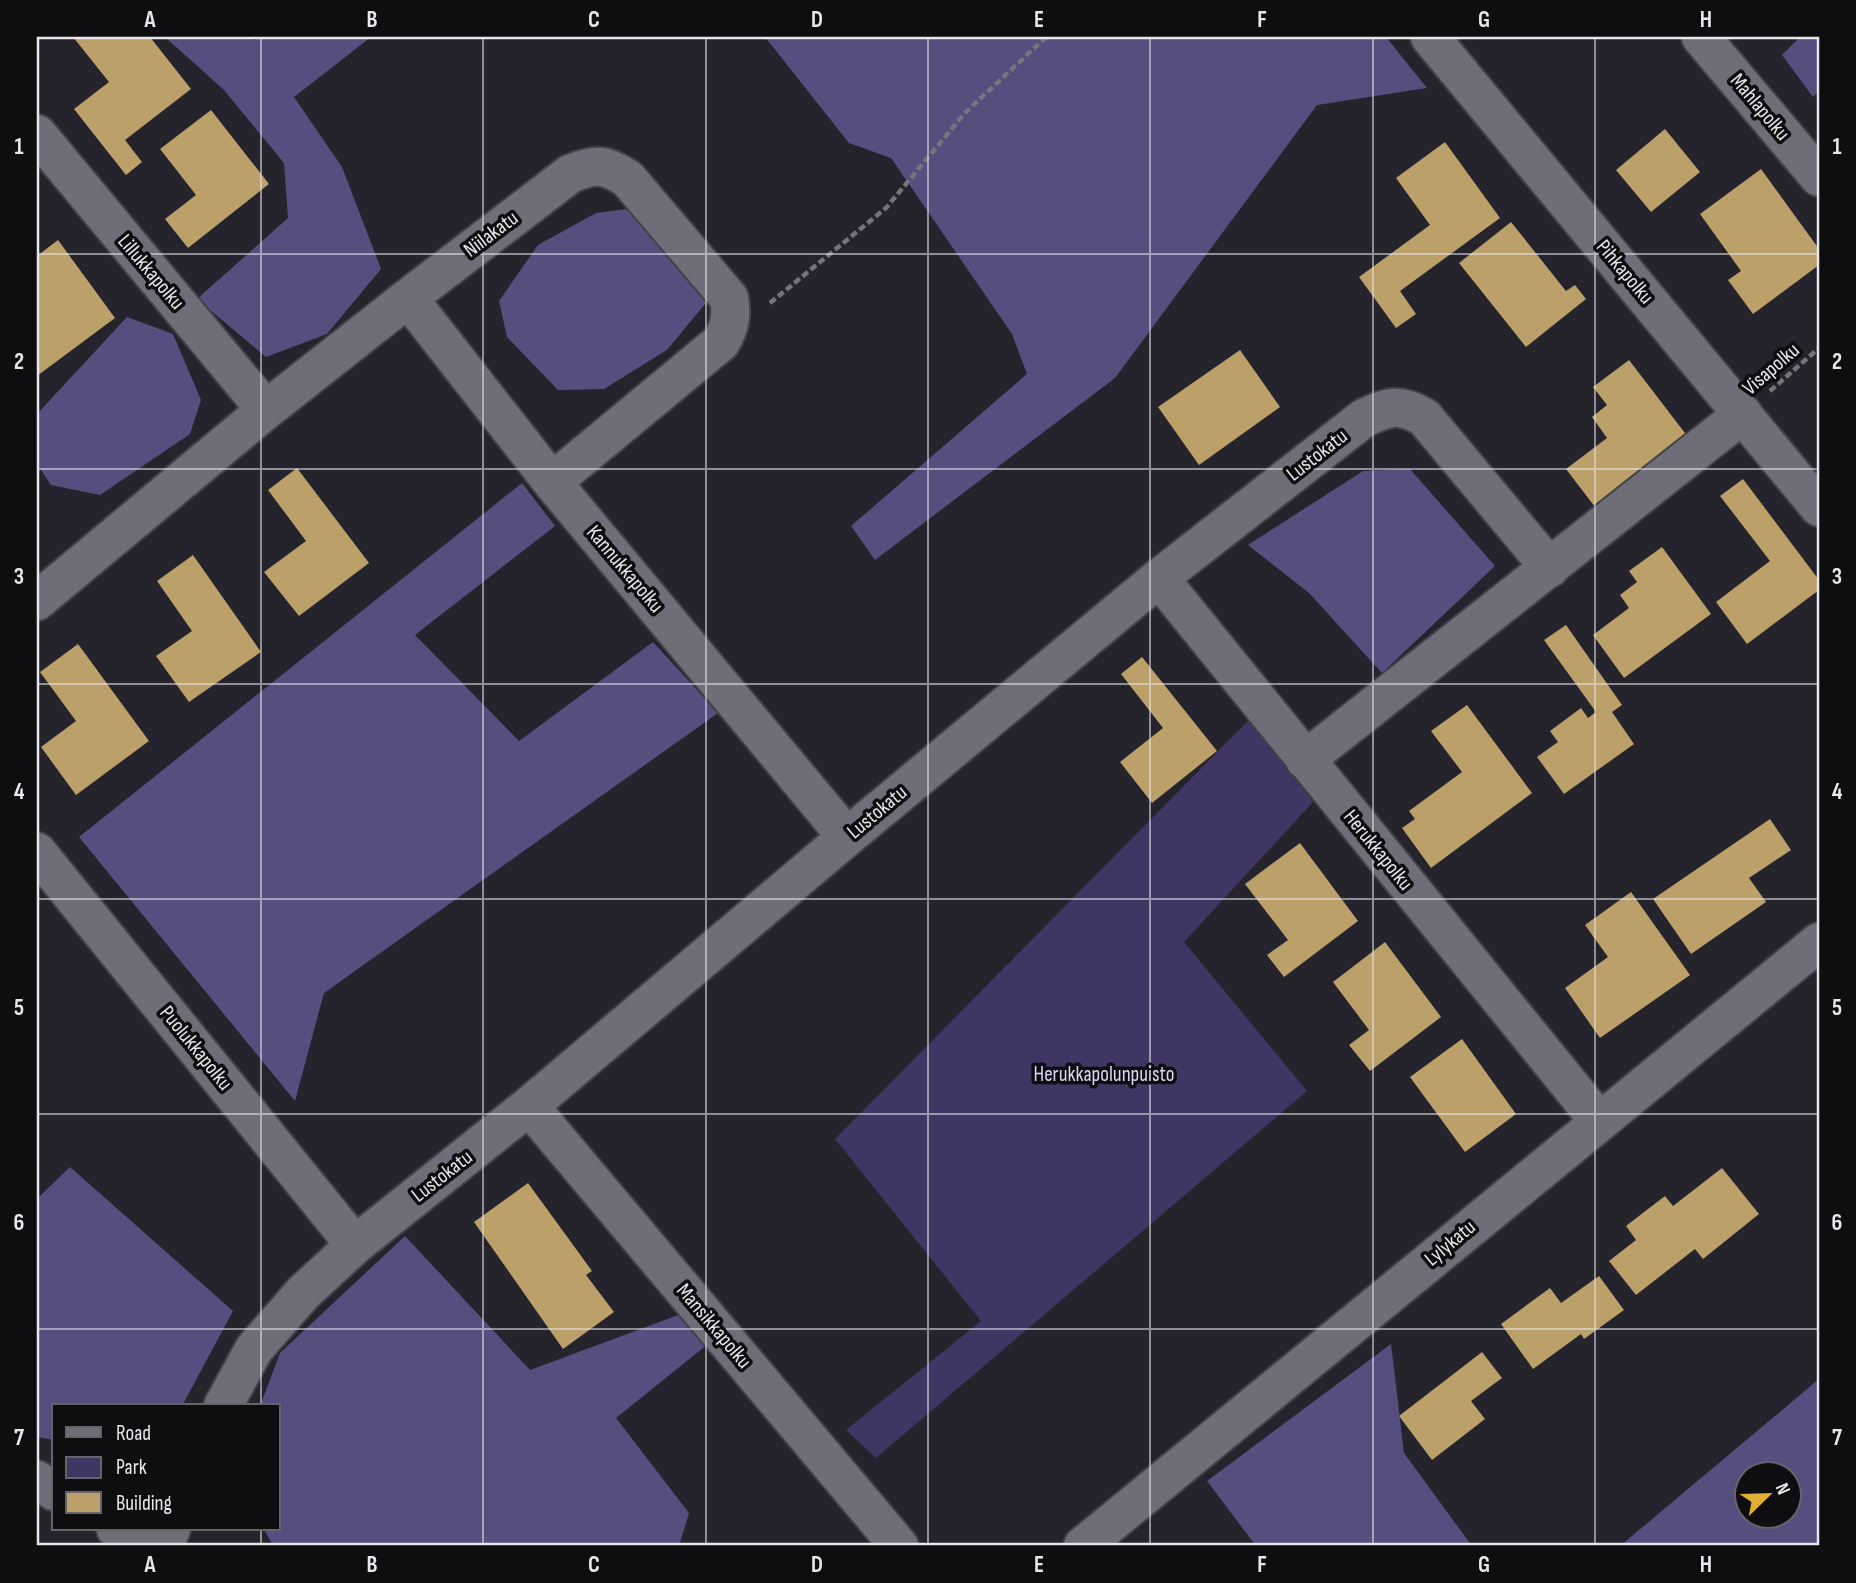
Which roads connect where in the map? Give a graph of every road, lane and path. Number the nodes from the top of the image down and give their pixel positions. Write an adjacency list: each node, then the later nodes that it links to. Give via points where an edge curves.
1 (1046, 37): 7 (path, via 964,114 886,208 768,304)
2 (1430, 37): 10 (street, Pihkapolku)
3 (1701, 37): 5 (street, Mahlapolku)
4 (37, 134): 9 (street, Lillukkapolku)
5 (1819, 177)
6 (408, 298): 7 (street, Niilakatu, via 570,174 590,166 610,168 628,179 729,298); 9 (street, Niilakatu); 11 (street, Kannukkapolku)
7 (730, 320): 11 (street, via 721,342)
8 (1819, 348): 10 (path, Visapolku)
9 (266, 410): 15 (street, Niilakatu)
10 (1743, 414): 12 (street, Pihkapolku); 13 (street)
11 (552, 482): 17 (street, Kannukkapolku)
12 (1819, 507)
13 (1550, 568): 14 (street, Lustokatu, via 1424,417 1406,407 1386,408 1364,418); 16 (street)
14 (1159, 578): 16 (street, Herukkapolku); 17 (street, Lustokatu)
15 (37, 601)
16 (1305, 760): 21 (street, Herukkapolku)
17 (847, 837): 20 (street, Lustokatu)
18 (37, 852): 22 (street, Puolukkapolku)
19 (1819, 942): 21 (street, Lylykatu)
20 (529, 1106): 22 (street, Lustokatu); 28 (street, Mansikkapolku)
21 (1599, 1121): 29 (street, Lylykatu)
22 (355, 1245): 23 (street, Lustokatu, via 303,1293 254,1349)
23 (224, 1404)
24 (37, 1480): 25 (street)
25 (52, 1490)
26 (118, 1530): 27 (street)
27 (144, 1546)
28 (898, 1546)
29 (1083, 1546)

